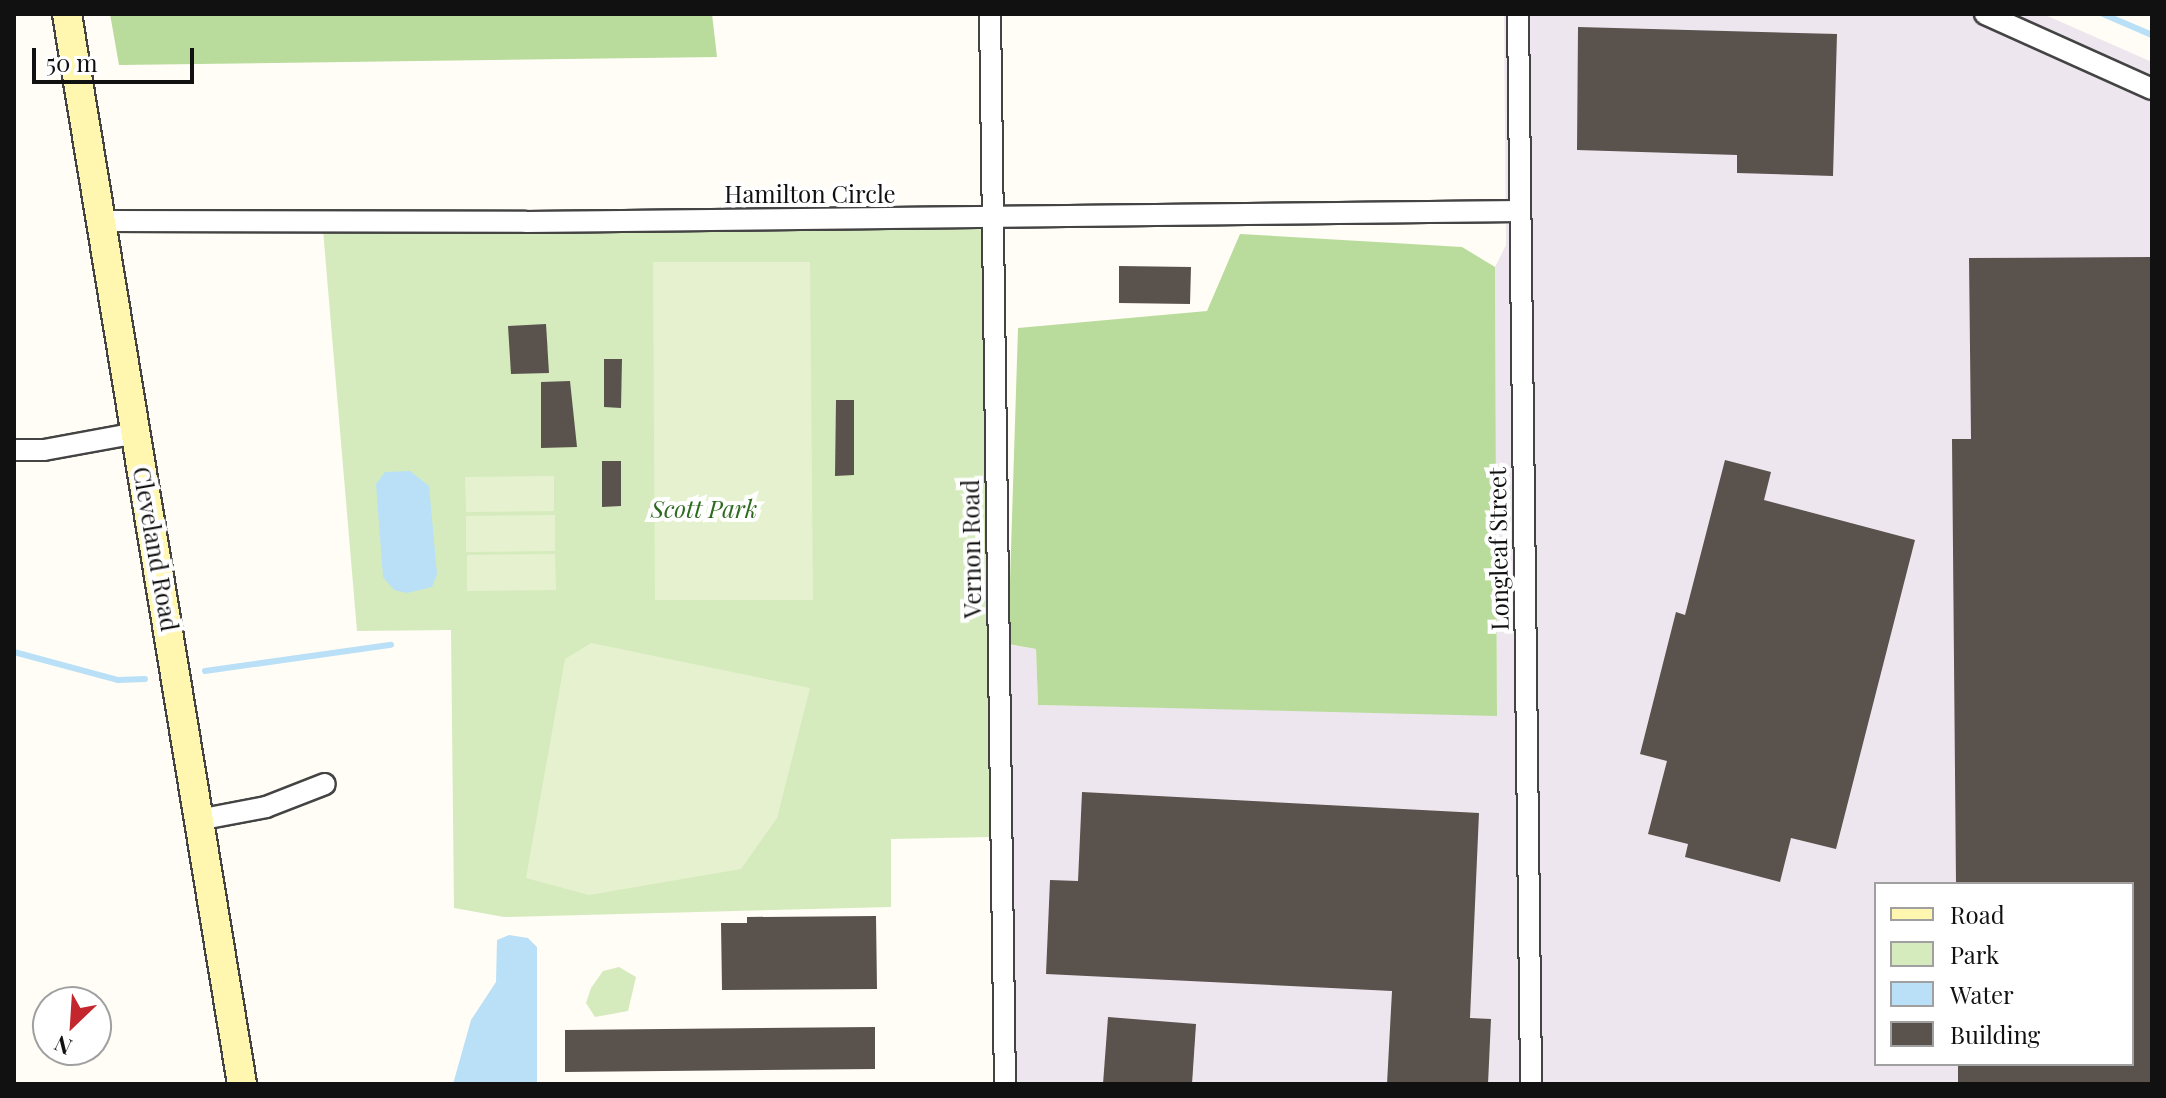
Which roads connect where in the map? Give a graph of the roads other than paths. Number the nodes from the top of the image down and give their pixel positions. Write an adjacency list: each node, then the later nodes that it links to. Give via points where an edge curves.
1 (67, 14): 8 (street, Cleveland Road)
2 (990, 14): 7 (street, Vernon Road)
3 (1518, 14): 6 (street, Longleaf Street)
4 (1985, 14): 5 (street)
5 (2152, 89)
6 (1520, 211): 7 (street, Hamilton Circle); 15 (street, Longleaf Street)
7 (991, 218): 8 (street, Hamilton Circle); 14 (street, Vernon Road)
8 (101, 221): 9 (street, Cleveland Road)
9 (137, 433): 10 (street, via 44,450); 12 (street, Cleveland Road)
10 (14, 450)
11 (325, 784): 12 (street, via 266,807)
12 (198, 820): 13 (street, Cleveland Road)
13 (242, 1084)
14 (1005, 1084)
15 (1531, 1084)

